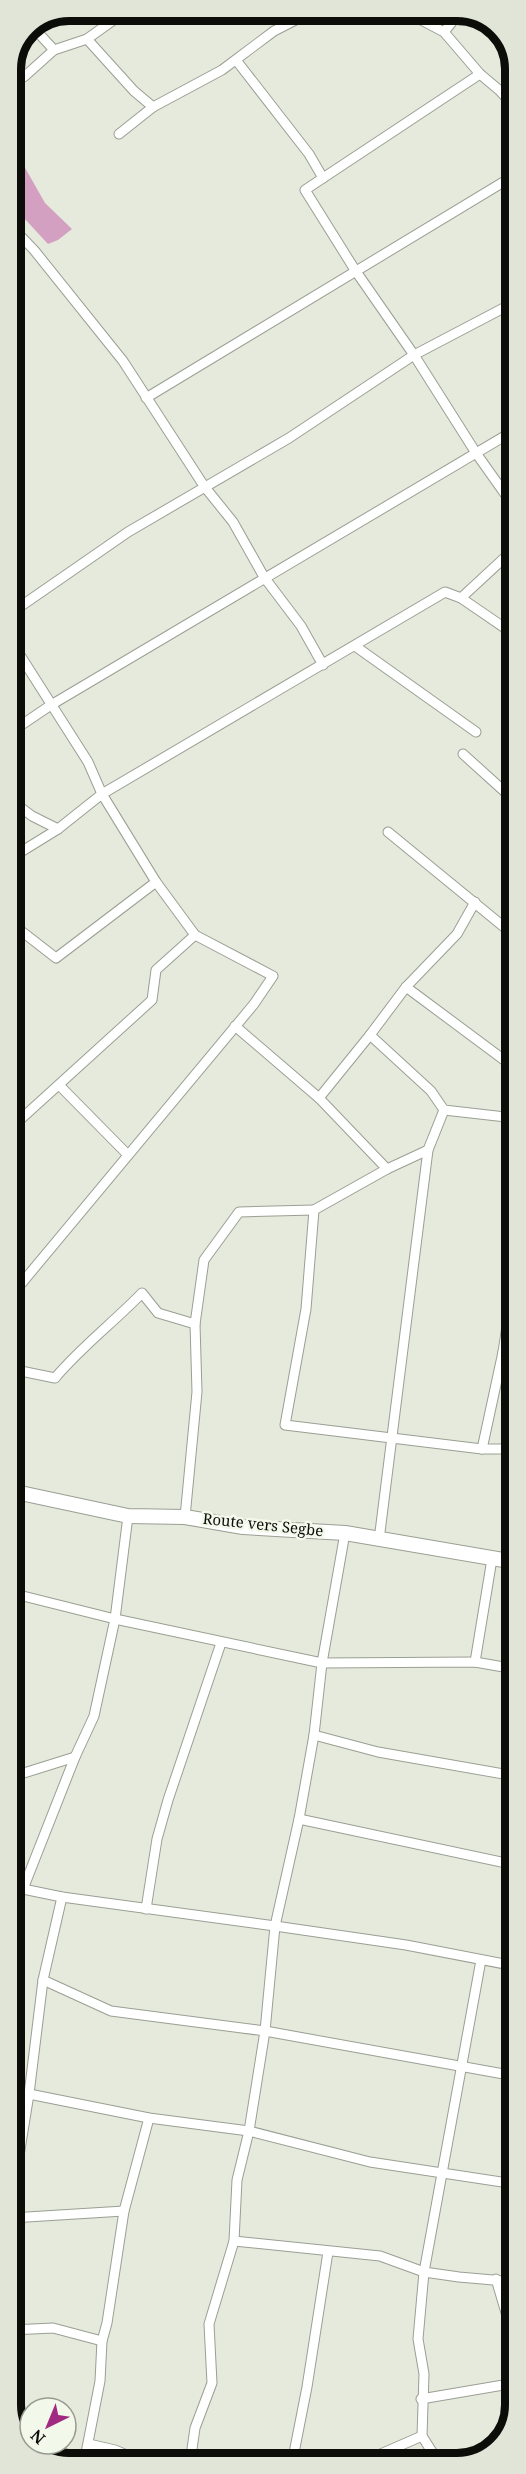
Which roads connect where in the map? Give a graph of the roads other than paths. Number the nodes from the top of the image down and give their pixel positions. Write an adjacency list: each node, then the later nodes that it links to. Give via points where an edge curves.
1 (111, 21): 7 (street)
2 (294, 21): 9 (street)
3 (423, 21): 5 (street)
4 (453, 21): 5 (street)
5 (444, 32): 10 (street)
6 (38, 33): 8 (street)
7 (87, 39): 8 (street); 13 (street)
8 (54, 50): 11 (street)
9 (236, 60): 13 (street); 15 (street)
10 (480, 74): 12 (street); 15 (street)
11 (21, 78)
12 (505, 96)
13 (153, 107): 14 (street)
14 (119, 134)
15 (323, 178): 18 (street, via 305,190)
16 (505, 181): 18 (street)
17 (21, 237): 21 (street, via 123,361)
18 (355, 270): 20 (street); 21 (street)
19 (505, 307): 20 (street)
20 (414, 355): 23 (street); 24 (street, via 289,438)
21 (146, 398): 24 (street)
22 (505, 436): 23 (street)
23 (476, 453): 25 (street); 27 (street)
24 (204, 486): 27 (street, via 233,522); 29 (street, via 128,532)
25 (505, 494)
26 (505, 557): 28 (street)
27 (264, 577): 33 (street, via 301,626); 34 (street)
28 (461, 598): 30 (street); 31 (street, via 445,592)
29 (21, 606)
30 (505, 628)
31 (355, 646): 33 (street); 36 (street)
32 (21, 657): 34 (street)
33 (323, 665): 39 (street)
34 (51, 705): 35 (street); 39 (street, via 88,762)
35 (21, 725)
36 (476, 732)
37 (463, 754): 38 (street)
38 (505, 792)
39 (102, 794): 41 (street); 44 (street)
40 (21, 808): 41 (street)
41 (58, 829): 43 (street)
42 (388, 832): 45 (street)
43 (21, 852)
44 (156, 882): 47 (street, via 56,958); 48 (street)
45 (475, 903): 46 (street); 49 (street, via 457,934)
46 (505, 928)
47 (21, 930)
48 (195, 935): 50 (street, via 273,976); 53 (street, via 156,970 152,1000)
49 (406, 987): 51 (street); 52 (street)
50 (235, 1026): 54 (street); 59 (street)
51 (370, 1035): 54 (street); 55 (street, via 431,1090)
52 (505, 1061)
53 (59, 1084): 56 (street); 59 (street)
54 (319, 1098): 60 (street)
55 (444, 1110): 57 (street); 58 (street)
56 (21, 1112)
57 (505, 1117)
58 (428, 1150): 60 (street); 67 (street)
59 (128, 1155): 62 (street)
60 (387, 1169): 61 (street)
61 (314, 1210): 63 (street, via 239,1212 204,1260); 67 (street, via 306,1309 285,1425)
62 (21, 1284)
63 (195, 1324): 66 (street, via 158,1313 142,1293 55,1378); 72 (street, via 197,1392)
64 (505, 1339): 65 (street)
65 (503, 1352): 68 (street)
66 (21, 1371)
67 (390, 1439): 68 (street); 74 (street)
68 (483, 1449): 69 (street)
69 (505, 1449)
70 (21, 1493): 71 (main road, Route vers Segbe)
71 (128, 1516): 72 (main road, Route vers Segbe); 78 (street)
72 (184, 1517): 73 (main road, Route vers Segbe, via 243,1527)
73 (345, 1533): 74 (main road, Route vers Segbe); 81 (street)
74 (379, 1540): 75 (main road, Route vers Segbe)
75 (492, 1559): 76 (main road, Route vers Segbe); 80 (street)
76 (505, 1561)
77 (21, 1596): 78 (street)
78 (115, 1619): 79 (street); 84 (street, via 94,1716)
79 (220, 1642): 81 (street); 91 (street, via 157,1839)
80 (475, 1662): 81 (street); 82 (street)
81 (322, 1663): 83 (street)
82 (505, 1667)
83 (314, 1735): 86 (street, via 378,1752); 87 (street)
84 (75, 1757): 85 (street); 89 (street)
85 (21, 1774)
86 (505, 1774)
87 (300, 1819): 88 (street); 92 (street)
88 (505, 1863)
89 (23, 1889): 90 (street)
90 (62, 1897): 91 (street); 95 (street)
91 (146, 1909): 92 (street)
92 (275, 1926): 93 (street); 96 (street)
93 (481, 1960): 94 (street); 97 (street)
94 (505, 1964)
95 (43, 1980): 96 (street, via 111,2011); 100 (street)
96 (265, 2031): 97 (street); 102 (street)
97 (461, 2067): 98 (street); 104 (street)
98 (505, 2074)
99 (21, 2094): 100 (street)
100 (29, 2094): 101 (street); 103 (street)
101 (149, 2118): 102 (street); 106 (street)
102 (249, 2131): 104 (street, via 370,2162); 108 (street, via 237,2180)
103 (21, 2143)
104 (441, 2174): 105 (street); 110 (street)
105 (505, 2183)
106 (124, 2211): 107 (street); 115 (street)
107 (21, 2217)
108 (234, 2241): 109 (street); 122 (street, via 209,2324 212,2383 195,2428)
109 (328, 2252): 110 (street, via 380,2256); 123 (street)
110 (424, 2272): 111 (street); 117 (street, via 418,2339 424,2374)
111 (496, 2279): 112 (street); 113 (street)
112 (505, 2280)
113 (505, 2308)
114 (21, 2330): 115 (street, via 53,2328)
115 (102, 2341): 119 (street, via 100,2381)
116 (505, 2385): 117 (street)
117 (422, 2399): 118 (street)
118 (422, 2436): 124 (street); 125 (street)
119 (89, 2444): 120 (street); 121 (street)
120 (87, 2453)
121 (122, 2453)
122 (191, 2453)
123 (294, 2453)
124 (383, 2453)
125 (433, 2453)

